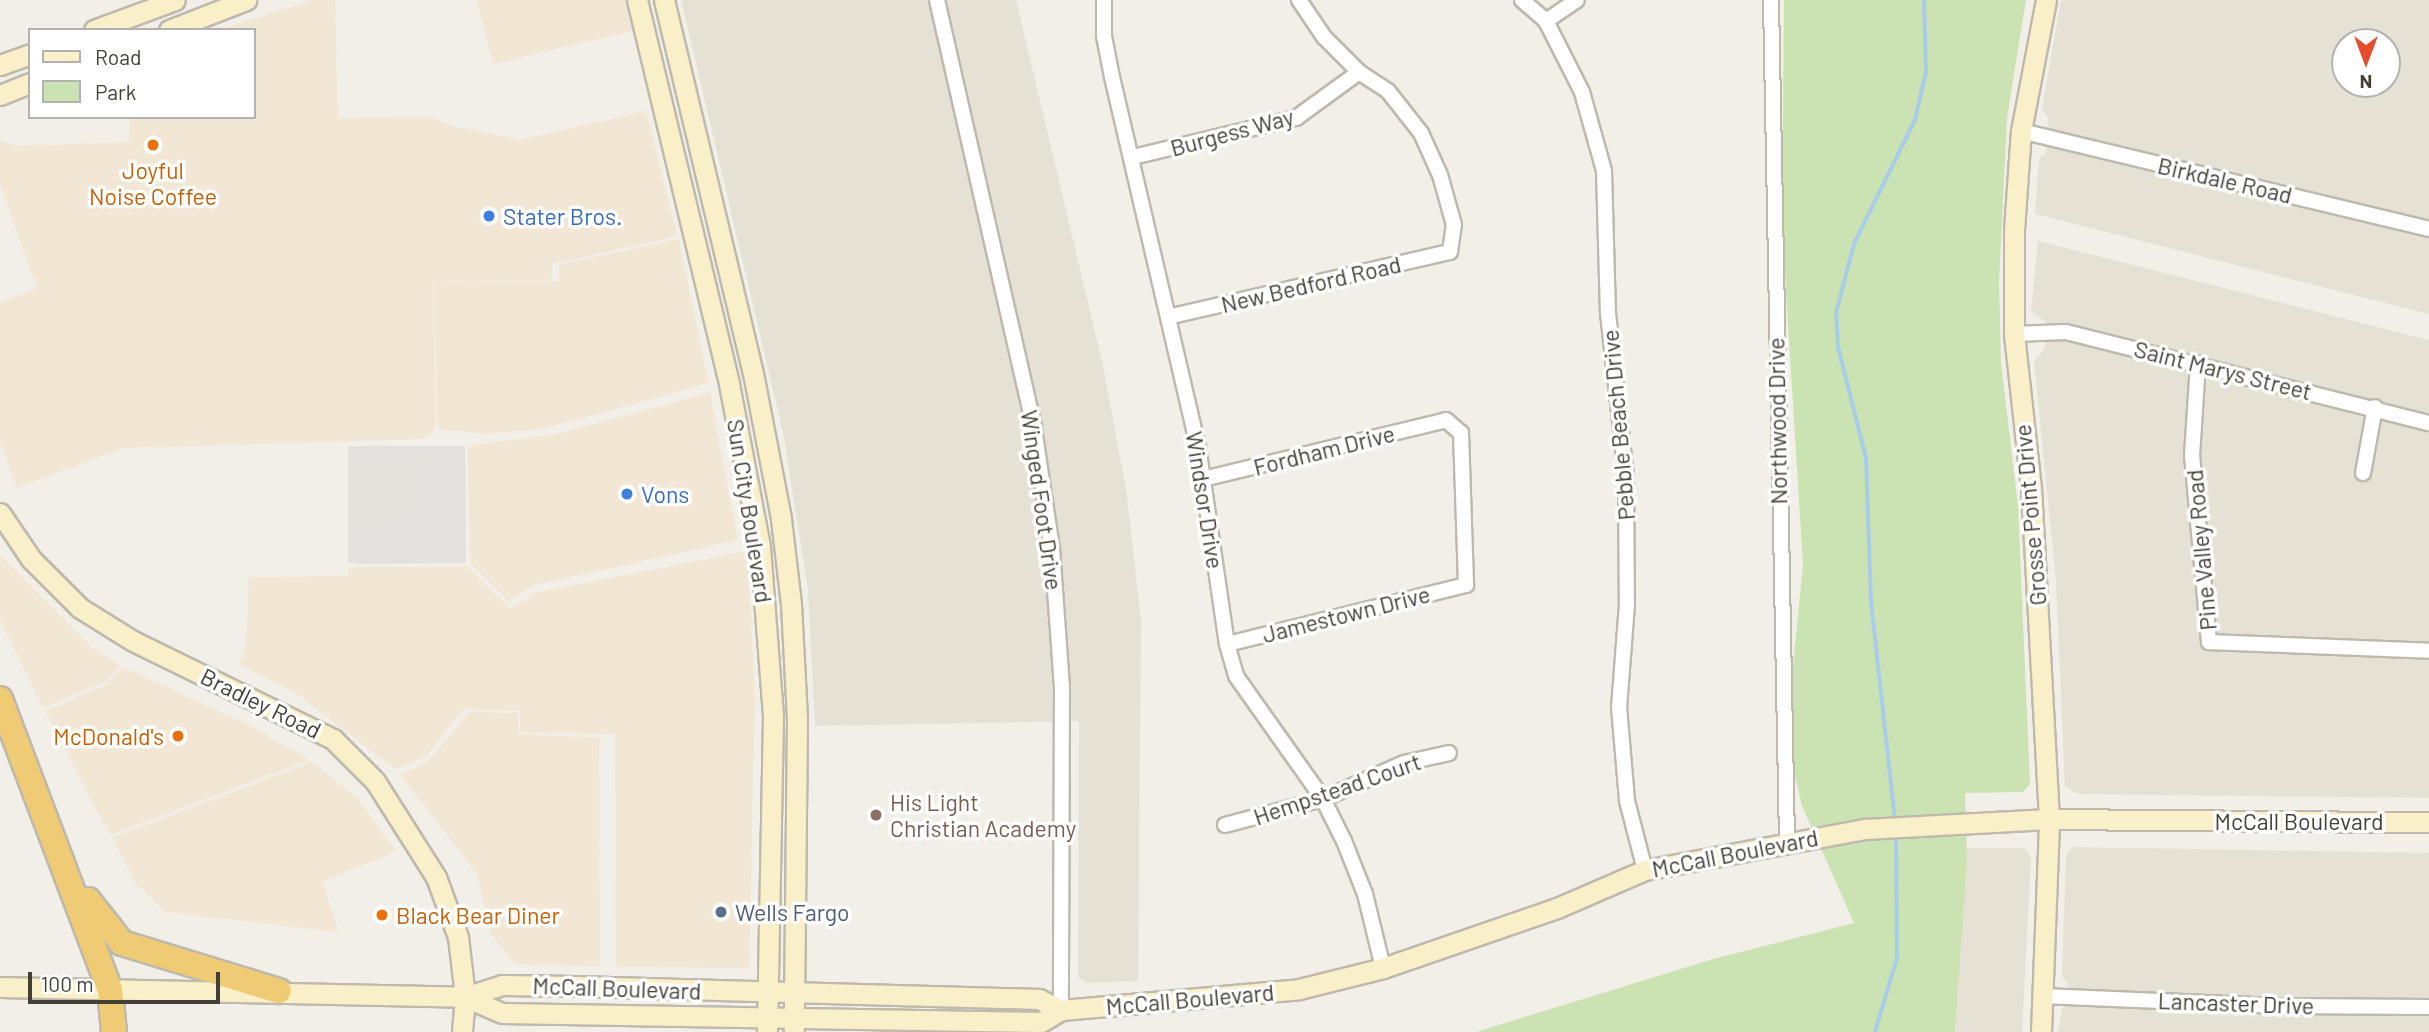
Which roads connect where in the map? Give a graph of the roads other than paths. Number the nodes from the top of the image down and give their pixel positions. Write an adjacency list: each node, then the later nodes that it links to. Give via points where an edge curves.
1 (175, 0): 13 (street)
2 (246, 0): 14 (street)
3 (637, 0): 47 (street, Sun City Boulevard, via 729,384 760,547 773,717)
4 (664, 0): 48 (street, Sun City Boulevard, via 752,373 780,519 796,662)
5 (937, 0): 52 (street, Winged Foot Drive, via 1034,428 1052,548 1062,686)
6 (1104, 0): 21 (street, Windsor Drive, via 1104,36)
7 (1298, 0): 17 (street, via 1324,37)
8 (1522, 0): 12 (street, Pebble Beach Drive)
9 (1577, 0): 12 (street)
10 (1771, 0): 40 (street, Northwood Drive)
11 (2046, 0): 20 (street, Grosse Point Drive)
12 (1546, 21): 42 (street, Pebble Beach Drive, via 1582,92 1604,171 1608,313 1626,475 1627,604 1619,707 1627,801)
13 (99, 28)
14 (174, 28)
15 (28, 55): 16 (street)
16 (0, 65)
17 (1359, 72): 21 (street, Burgess Way, via 1296,118); 23 (street, New Bedford Road, via 1388,91 1421,133 1440,175 1454,226 1450,252)
18 (28, 84): 19 (street)
19 (0, 95)
20 (2021, 131): 22 (street, Birkdale Road); 24 (street, Grosse Point Drive, via 2014,219)
21 (1133, 157): 23 (street, Windsor Drive)
22 (2429, 229)
23 (1172, 316): 29 (street, Windsor Drive)
24 (2014, 334): 25 (street, Saint Marys Street, via 2066,332); 37 (street, Grosse Point Drive, via 2031,488)
25 (2198, 363): 26 (street, Saint Marys Street); 33 (street, Pine Valley Road, via 2192,455 2209,642)
26 (2375, 407): 27 (street, Saint Marys Street); 28 (street)
27 (2429, 423)
28 (2363, 473)
29 (1203, 479): 31 (street, Fordham Drive, via 1446,420 1461,433); 32 (street, Windsor Drive)
30 (0, 513): 50 (street, Bradley Road, via 31,559 80,608 133,641 333,739 375,781 436,877 458,937)
31 (1466, 585): 32 (street, Jamestown Drive)
32 (1227, 644): 36 (street, Windsor Drive, via 1236,676)
33 (2429, 651)
34 (0, 699): 41 (highway)
35 (1449, 753): 36 (street, Hempstead Court, via 1404,763)
36 (1323, 799): 39 (street, Hempstead Court); 43 (street, Windsor Drive, via 1364,894)
37 (2049, 819): 38 (street, McCall Boulevard); 40 (street, McCall Boulevard, via 1865,829); 49 (street, Grosse Point Drive)
38 (2429, 822)
39 (1225, 825)
40 (1787, 843): 42 (street, McCall Boulevard)
41 (65, 864): 45 (highway); 46 (highway, via 98,918 122,943)
42 (1645, 870): 43 (street, McCall Boulevard, via 1557,908)
43 (1383, 968): 52 (street, McCall Boulevard, via 1299,989)
44 (0, 987): 45 (street, McCall Boulevard)
45 (110, 990): 46 (street, McCall Boulevard); 55 (highway)
46 (279, 991): 50 (street, McCall Boulevard)
47 (767, 993): 48 (street, McCall Boulevard); 50 (street, McCall Boulevard, via 502,985); 53 (street, Sun City Boulevard)
48 (794, 993): 52 (street, McCall Boulevard, via 1039,999); 54 (street, Sun City Boulevard)
49 (2042, 996): 51 (street, Lancaster Drive); 57 (street, Grosse Point Drive)
50 (465, 997): 53 (street, McCall Boulevard, via 502,1013); 56 (street, Bradley Road)
51 (2429, 1007)
52 (1061, 1010): 54 (street, McCall Boulevard, via 1041,1022)
53 (767, 1025): 54 (street, McCall Boulevard)
54 (794, 1025)
55 (114, 1032)
56 (462, 1032)
57 (2041, 1032)

